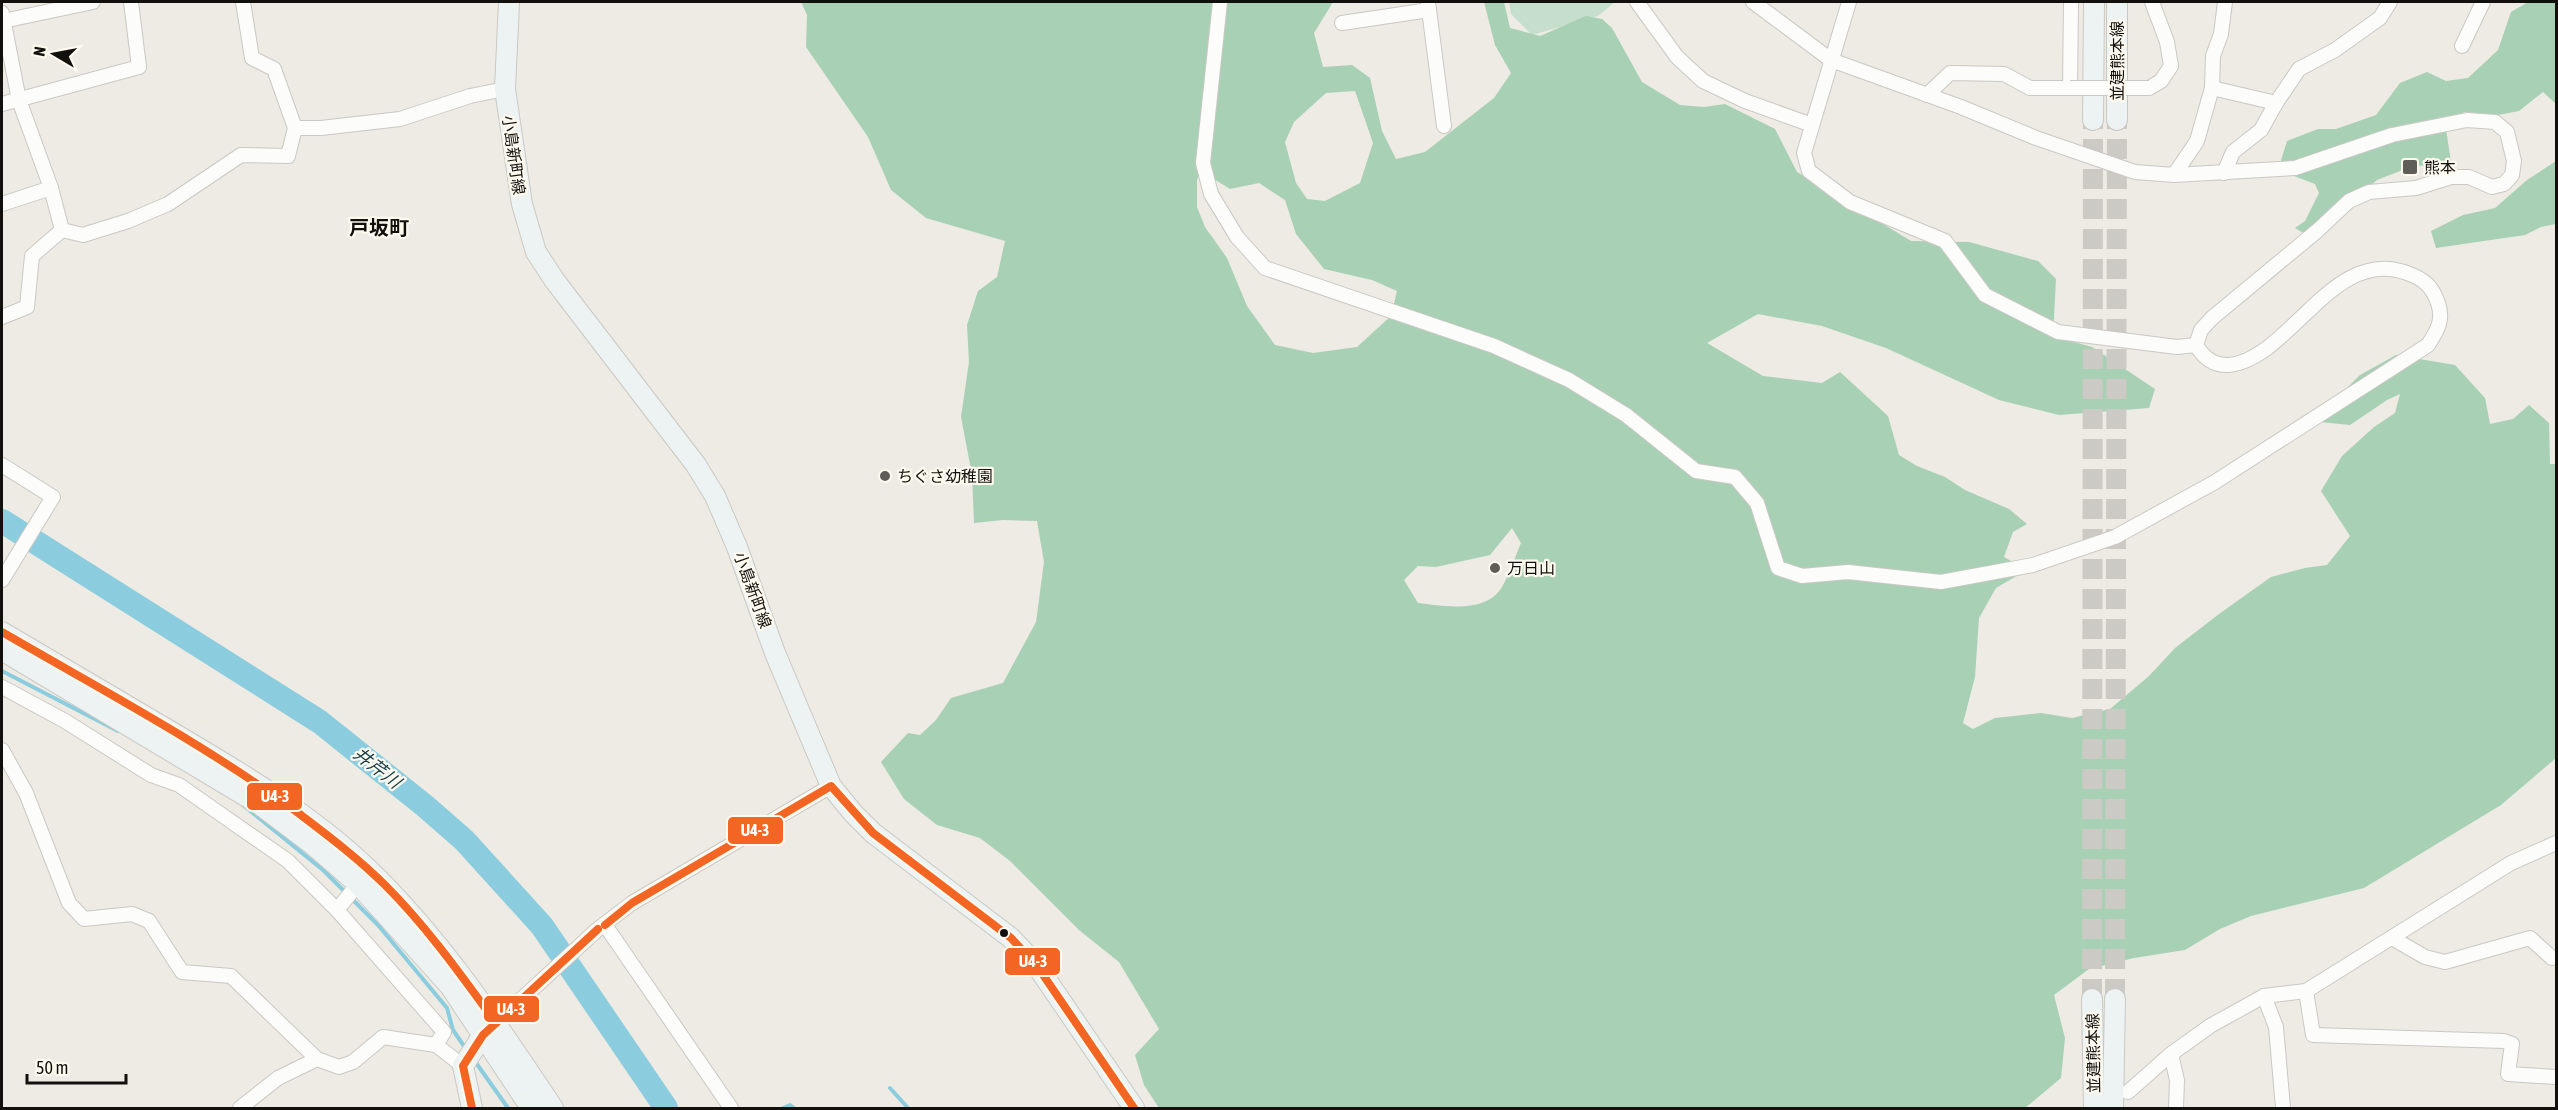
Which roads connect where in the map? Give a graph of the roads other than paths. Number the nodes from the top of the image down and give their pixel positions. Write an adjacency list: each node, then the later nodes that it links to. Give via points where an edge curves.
1 (93, 2): 17 (street)
2 (131, 2): 25 (street, via 139,67)
3 (243, 2): 32 (street, via 252,58 274,69)
4 (509, 2): 23 (main road, 小島新町線)
5 (1220, 2): 39 (street, via 1203,163 1211,194 1237,237 1265,268 1494,346 1569,380 1626,415 1696,471 1735,477 1757,502 1778,568 1802,576 1848,572 1941,582 2033,565 2115,537 2215,482 2428,345 2439,327 2440,309 2430,285 2420,277 2392,267 2373,268 2349,279 2268,347 2247,358 2229,365 2216,364 2203,357)
6 (1637, 2): 30 (street, via 1677,57 1703,81)
7 (1753, 2): 20 (street)
8 (1849, 2): 20 (street)
9 (2071, 2): 21 (street)
10 (2094, 2): 28 (main road, 並建熊本線)
11 (2117, 2): 29 (main road, 並建熊本線)
12 (2152, 2): 21 (street, bridge, via 2168,42 2171,66 2161,81 2150,88)
13 (2225, 2): 22 (street, via 2222,34 2213,56)
14 (2390, 2): 26 (street, via 2380,18 2335,50 2299,69)
15 (2483, 2): 19 (street)
16 (1428, 6): 18 (street); 31 (street)
17 (2, 17): 25 (street)
18 (1342, 23)
19 (2462, 46)
20 (1831, 60): 24 (street); 30 (street)
21 (2070, 88): 24 (street, via 2030,88 2004,74 1950,73)
22 (2212, 88): 26 (street); 34 (street, via 2197,141)
23 (505, 89): 32 (street, via 400,119); 48 (main road, 小島新町線, via 522,204 536,252 696,465 715,496)
24 (1927, 95): 34 (street, via 2135,172)
25 (19, 100): 27 (street); 35 (street)
26 (2276, 103): 33 (street, via 2261,130 2233,152)
27 (2, 104)
28 (2093, 120)
29 (2117, 120)
30 (1812, 125): 39 (street, via 1804,153 1809,171 1850,202 1945,241 1985,295 2058,332 2177,347)
31 (1444, 126)
32 (295, 128): 37 (street, via 288,156 241,155 168,204 128,221 83,235)
33 (2224, 173): 34 (street); 39 (street, via 2295,168 2392,135 2467,120 2495,122 2507,132 2514,161 2512,175 2504,184 2492,187 2469,177 2451,177 2416,188 2369,192 2349,201 2212,318 2201,330)
34 (2174, 175)
35 (51, 188): 36 (street); 37 (street)
36 (2, 204)
37 (62, 230): 38 (street, via 32,256 27,307)
38 (2, 317)
39 (2196, 345)
40 (2, 465): 41 (street, via 53,497)
41 (2, 580)
42 (2, 632): 59 (main road, via 268,791 366,867 444,954)
43 (2, 650): 46 (main road)
44 (2, 687): 47 (street, via 152,775)
45 (2, 750): 62 (street, via 26,793 69,903 84,919 132,914 149,921 182,972 231,976)
46 (189, 761): 47 (street); 50 (main road, via 259,804)
47 (179, 785): 51 (street, via 288,861)
48 (831, 786): 52 (street, via 632,903); 71 (main road, 小島新町線, via 873,832 1011,938 1037,966)
49 (2556, 843): 53 (street, via 2511,863)
50 (358, 884): 51 (street); 59 (main road)
51 (337, 910): 60 (street, via 444,1032)
52 (602, 927): 59 (street); 70 (street)
53 (2392, 938): 54 (street, via 2425,957 2445,962 2530,938); 55 (street)
54 (2552, 958)
55 (2306, 991): 56 (street); 64 (street, via 2313,1035 2504,1041 2512,1044 2508,1074)
56 (2264, 996): 61 (street, via 2210,1026); 75 (street, via 2276,1027)
57 (2092, 999): 72 (main road, 並建熊本線)
58 (2115, 999): 73 (main road, 並建熊本線)
59 (490, 1029): 63 (main road); 68 (main road); 69 (main road)
60 (436, 1045): 62 (street, via 383,1037 353,1062 339,1067); 63 (street)
61 (2171, 1054): 65 (street); 74 (street, via 2177,1080)
62 (317, 1059): 66 (street, via 278,1078)
63 (463, 1066): 67 (main road)
64 (2556, 1077)
65 (2128, 1092)
66 (240, 1108)
67 (472, 1108)
68 (531, 1108)
69 (553, 1108)
70 (731, 1108)
71 (1134, 1108)
72 (2094, 1108)
73 (2113, 1108)
74 (2176, 1108)
75 (2283, 1108)

